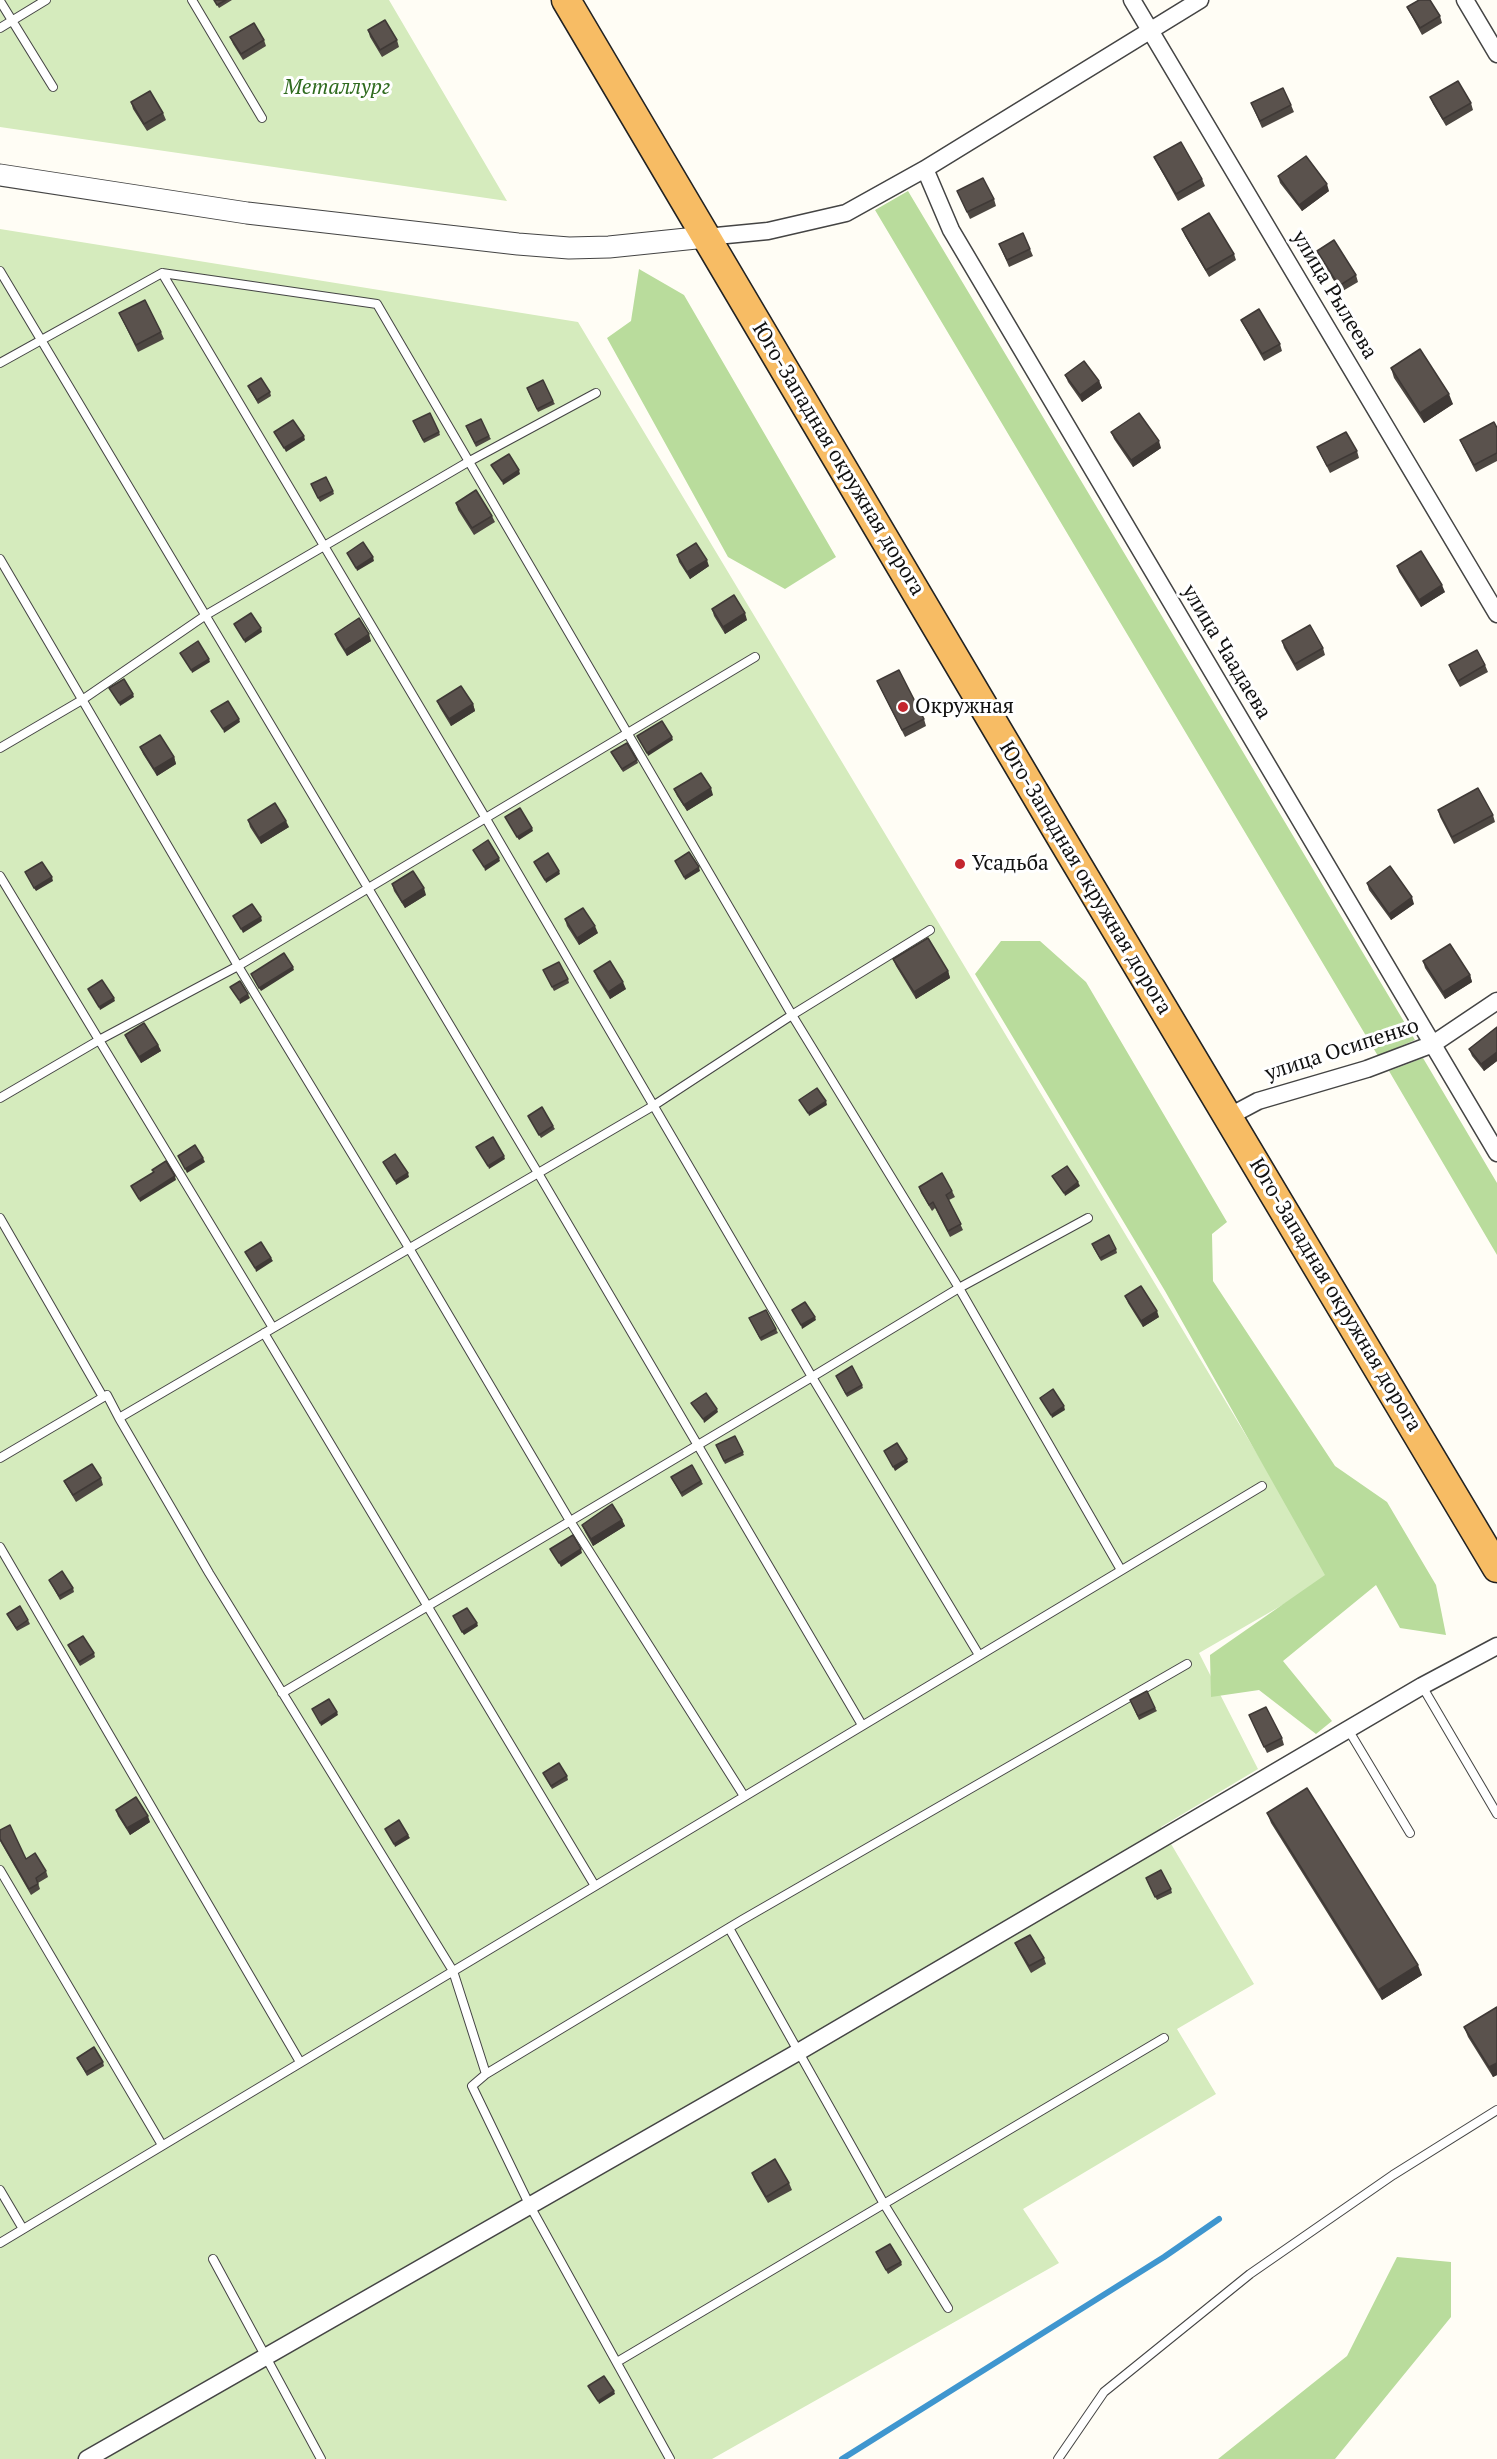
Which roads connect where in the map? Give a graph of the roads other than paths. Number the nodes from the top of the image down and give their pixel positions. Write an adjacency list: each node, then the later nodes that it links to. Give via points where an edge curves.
1 (46, 0): 8 (lane)
2 (192, 0): 13 (lane)
3 (566, 0): 16 (highway, Юго-Западная окружная дорога)
4 (1132, 0): 10 (street, улица Рылеева)
5 (1200, 0): 10 (street)
6 (1465, 0): 11 (street)
7 (0, 1): 8 (lane)
8 (12, 20): 9 (lane); 12 (lane)
9 (0, 28)
10 (1149, 29): 14 (street); 25 (street, улица Рылеева)
11 (1497, 54)
12 (53, 87)
13 (262, 118)
14 (925, 169): 16 (street, via 846,213 768,231); 39 (street, улица Чаадаева, via 951,230)
15 (0, 175): 16 (street, via 247,213 518,244 609,247)
16 (706, 237): 42 (highway, Юго-Западная окружная дорога)
17 (0, 271): 19 (lane)
18 (162, 273): 19 (lane); 22 (lane, via 377,304); 23 (lane)
19 (42, 339): 20 (lane); 26 (lane)
20 (0, 363)
21 (596, 393): 22 (lane)
22 (468, 462): 23 (lane); 29 (lane)
23 (325, 548): 26 (lane); 31 (lane)
24 (0, 559): 28 (lane)
25 (1497, 614)
26 (206, 615): 28 (lane); 33 (lane)
27 (755, 657): 29 (lane)
28 (82, 700): 30 (lane); 35 (lane)
29 (626, 734): 31 (lane); 37 (lane)
30 (0, 748)
31 (485, 817): 33 (lane); 41 (lane)
32 (0, 876): 38 (lane)
33 (368, 887): 35 (lane); 44 (lane)
34 (930, 930): 37 (lane)
35 (238, 966): 38 (lane); 47 (lane)
36 (1497, 1001): 39 (street, улица Осипенко)
37 (792, 1015): 41 (lane); 48 (lane)
38 (101, 1039): 40 (lane); 49 (lane)
39 (1433, 1044): 42 (street, улица Осипенко, via 1367,1069 1258,1101); 43 (street, улица Чаадаева)
40 (0, 1098)
41 (653, 1106): 44 (lane); 51 (lane)
42 (1228, 1117): 59 (highway, Юго-Западная окружная дорога)
43 (1497, 1153)
44 (538, 1173): 47 (lane); 54 (lane)
45 (0, 1218): 52 (lane)
46 (1088, 1218): 48 (lane)
47 (409, 1248): 49 (lane); 57 (lane)
48 (959, 1288): 51 (lane); 60 (lane)
49 (273, 1328): 50 (lane)
50 (264, 1333): 53 (lane); 61 (lane)
51 (812, 1377): 54 (lane); 63 (lane)
52 (103, 1397): 53 (lane, via 107,1395); 55 (lane)
53 (119, 1418): 66 (lane)
54 (697, 1444): 57 (lane); 67 (lane)
55 (0, 1458)
56 (1262, 1486): 60 (lane)
57 (570, 1521): 61 (lane); 69 (lane)
58 (0, 1547): 78 (lane)
59 (1497, 1568)
60 (1121, 1570): 63 (lane)
61 (427, 1606): 66 (lane); 73 (lane)
62 (1497, 1646): 65 (street)
63 (979, 1655): 67 (lane)
64 (1187, 1664): 74 (lane)
65 (1422, 1686): 68 (street); 70 (lane)
66 (282, 1693): 75 (lane)
67 (862, 1725): 69 (lane)
68 (1349, 1731): 71 (lane); 77 (street)
69 (744, 1796): 73 (lane)
70 (1497, 1814)
71 (1410, 1833)
72 (0, 1870): 81 (lane)
73 (595, 1886): 75 (lane)
74 (729, 1928): 77 (lane); 79 (lane)
75 (453, 1971): 78 (lane); 79 (lane)
76 (1164, 2038): 83 (lane)
77 (800, 2051): 83 (lane); 84 (street)
78 (300, 2062): 81 (lane)
79 (486, 2074): 84 (lane, via 472,2086)
80 (1497, 2110): 94 (lane, via 1393,2175 1232,2289 1104,2392)
81 (162, 2145): 85 (lane)
82 (0, 2190): 85 (lane)
83 (884, 2204): 88 (lane); 90 (lane)
84 (530, 2206): 89 (street); 90 (lane)
85 (23, 2229): 86 (lane)
86 (0, 2243)
87 (213, 2259): 89 (lane)
88 (948, 2308)
89 (264, 2358): 91 (street); 92 (lane)
90 (616, 2362): 93 (lane)
91 (87, 2459)
92 (321, 2459)
93 (670, 2459)
94 (1058, 2459)

